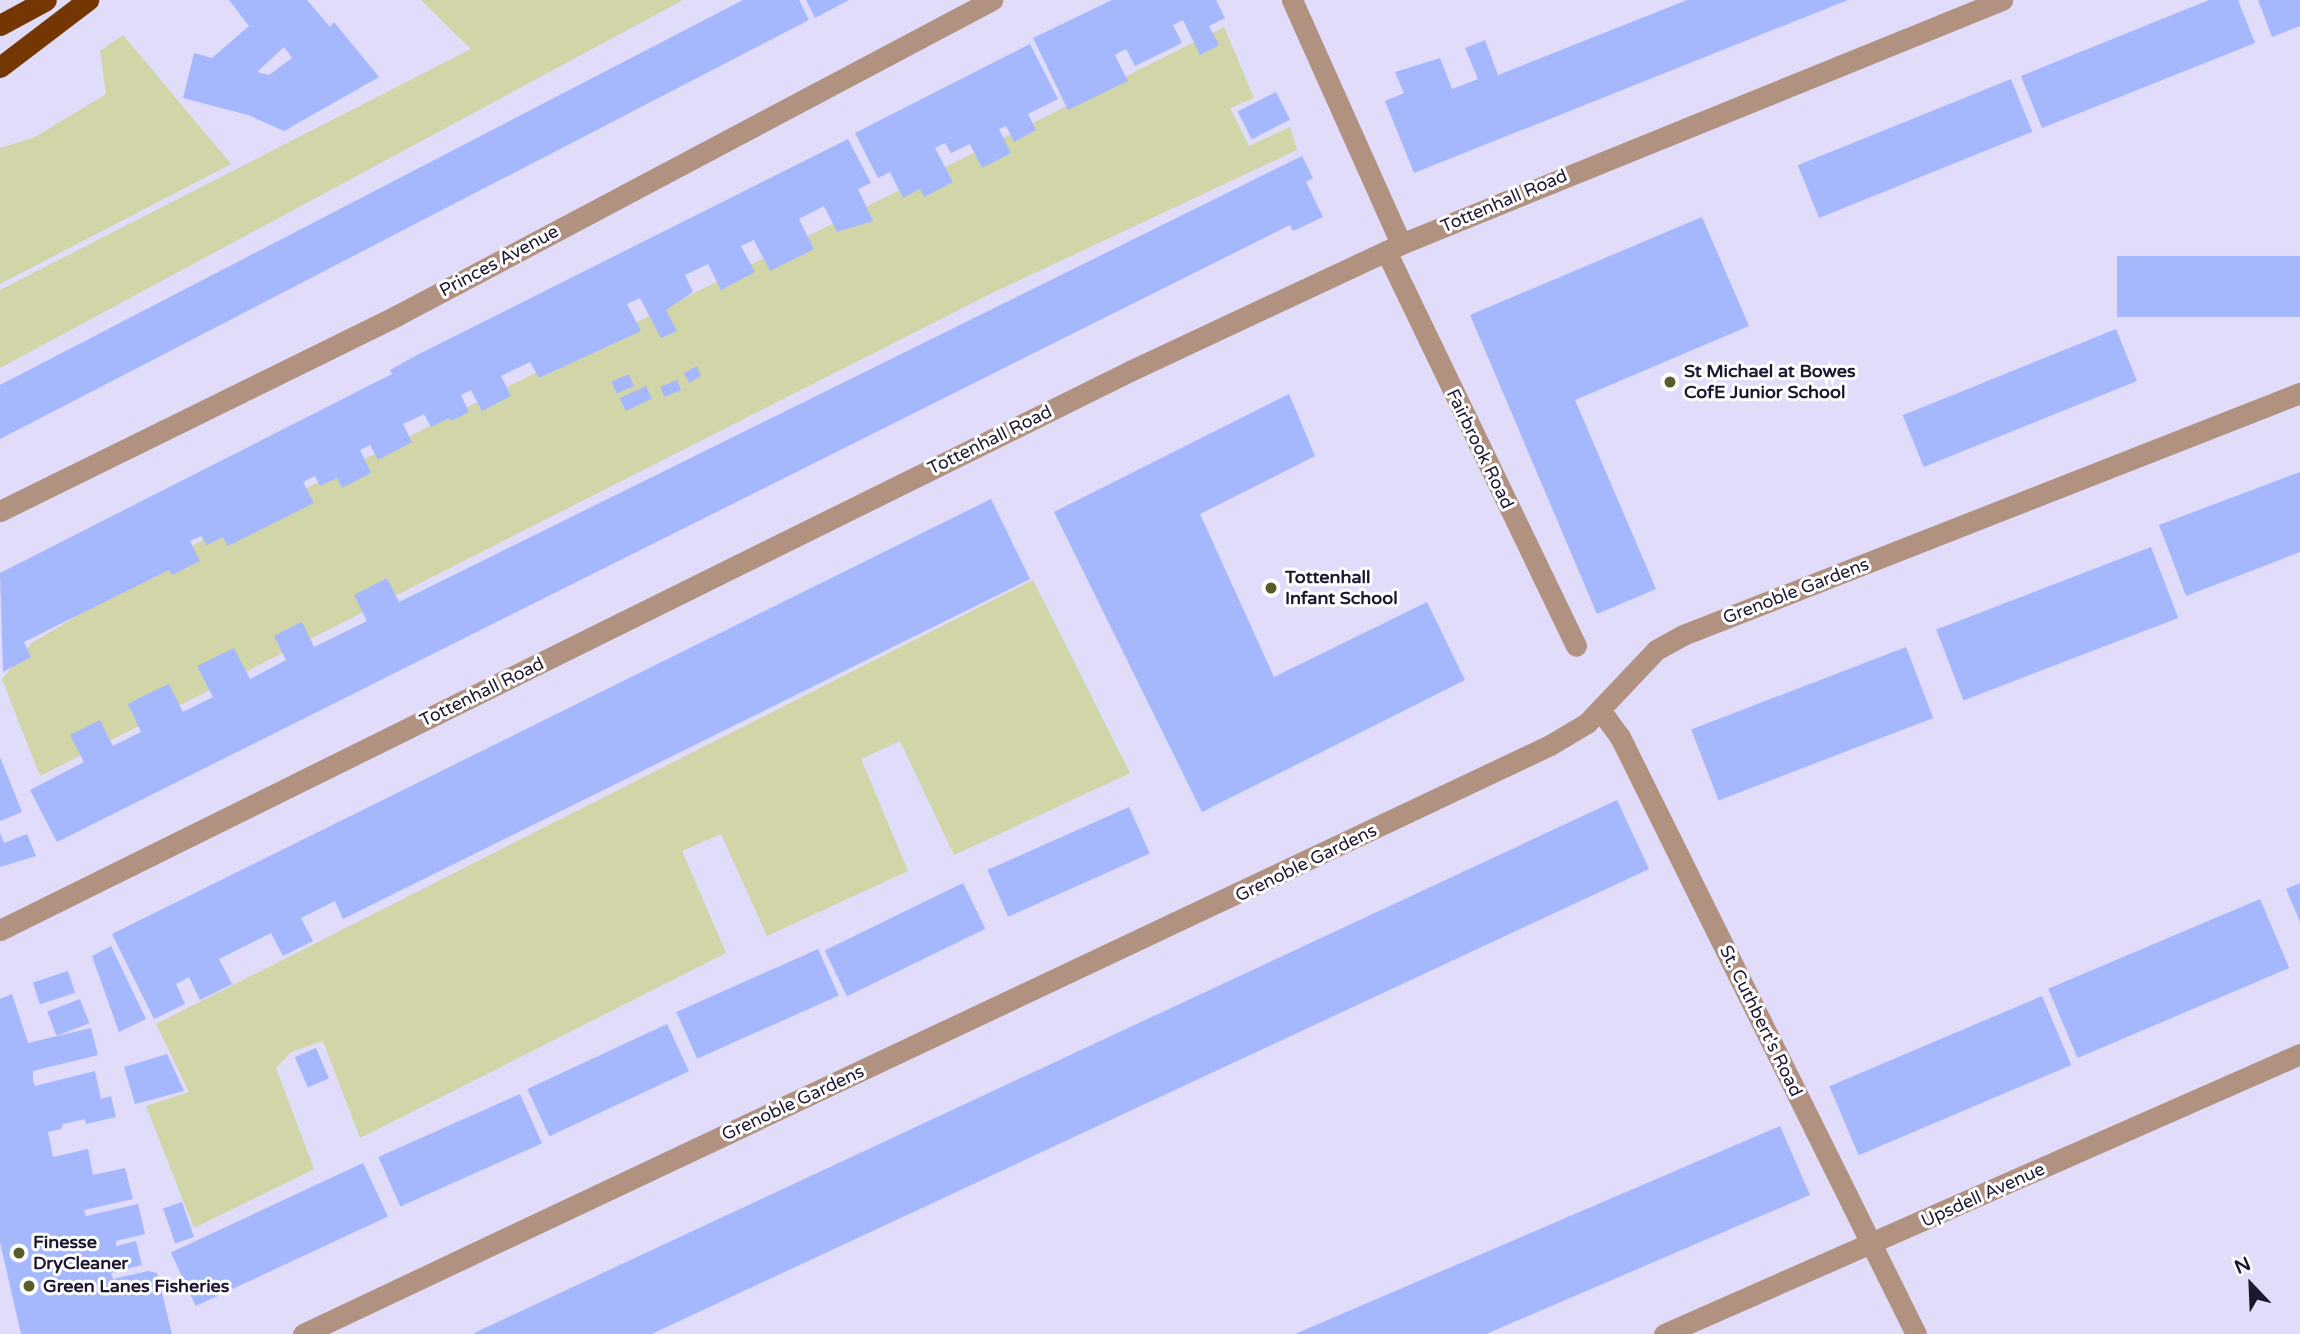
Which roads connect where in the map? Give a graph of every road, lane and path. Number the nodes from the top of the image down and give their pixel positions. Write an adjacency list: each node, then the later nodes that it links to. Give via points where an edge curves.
1 (46, 0): 6 (highway)
2 (88, 0): 7 (highway)
3 (992, 0): 10 (street, Princes Avenue, via 397,316)
4 (1292, 0): 8 (street, Fairbrook Road)
5 (2002, 0): 8 (street, Tottenhall Road)
6 (0, 25)
7 (0, 67)
8 (1394, 247): 11 (street, Fairbrook Road); 13 (street, Tottenhall Road, via 1130,370)
9 (2300, 393): 12 (street, Grenoble Gardens, via 1683,635 1648,658)
10 (0, 511)
11 (1576, 646)
12 (1601, 711): 15 (street, St. Cuthbert's Road, via 1620,737); 16 (street, Grenoble Gardens, via 1550,745 1233,898)
13 (0, 930)
14 (2300, 1054): 15 (street, Upsdell Avenue)
15 (1872, 1245): 17 (street, Upsdell Avenue); 18 (street, St. Cuthbert's Road)
16 (303, 1334)
17 (1664, 1334)
18 (1916, 1334)

